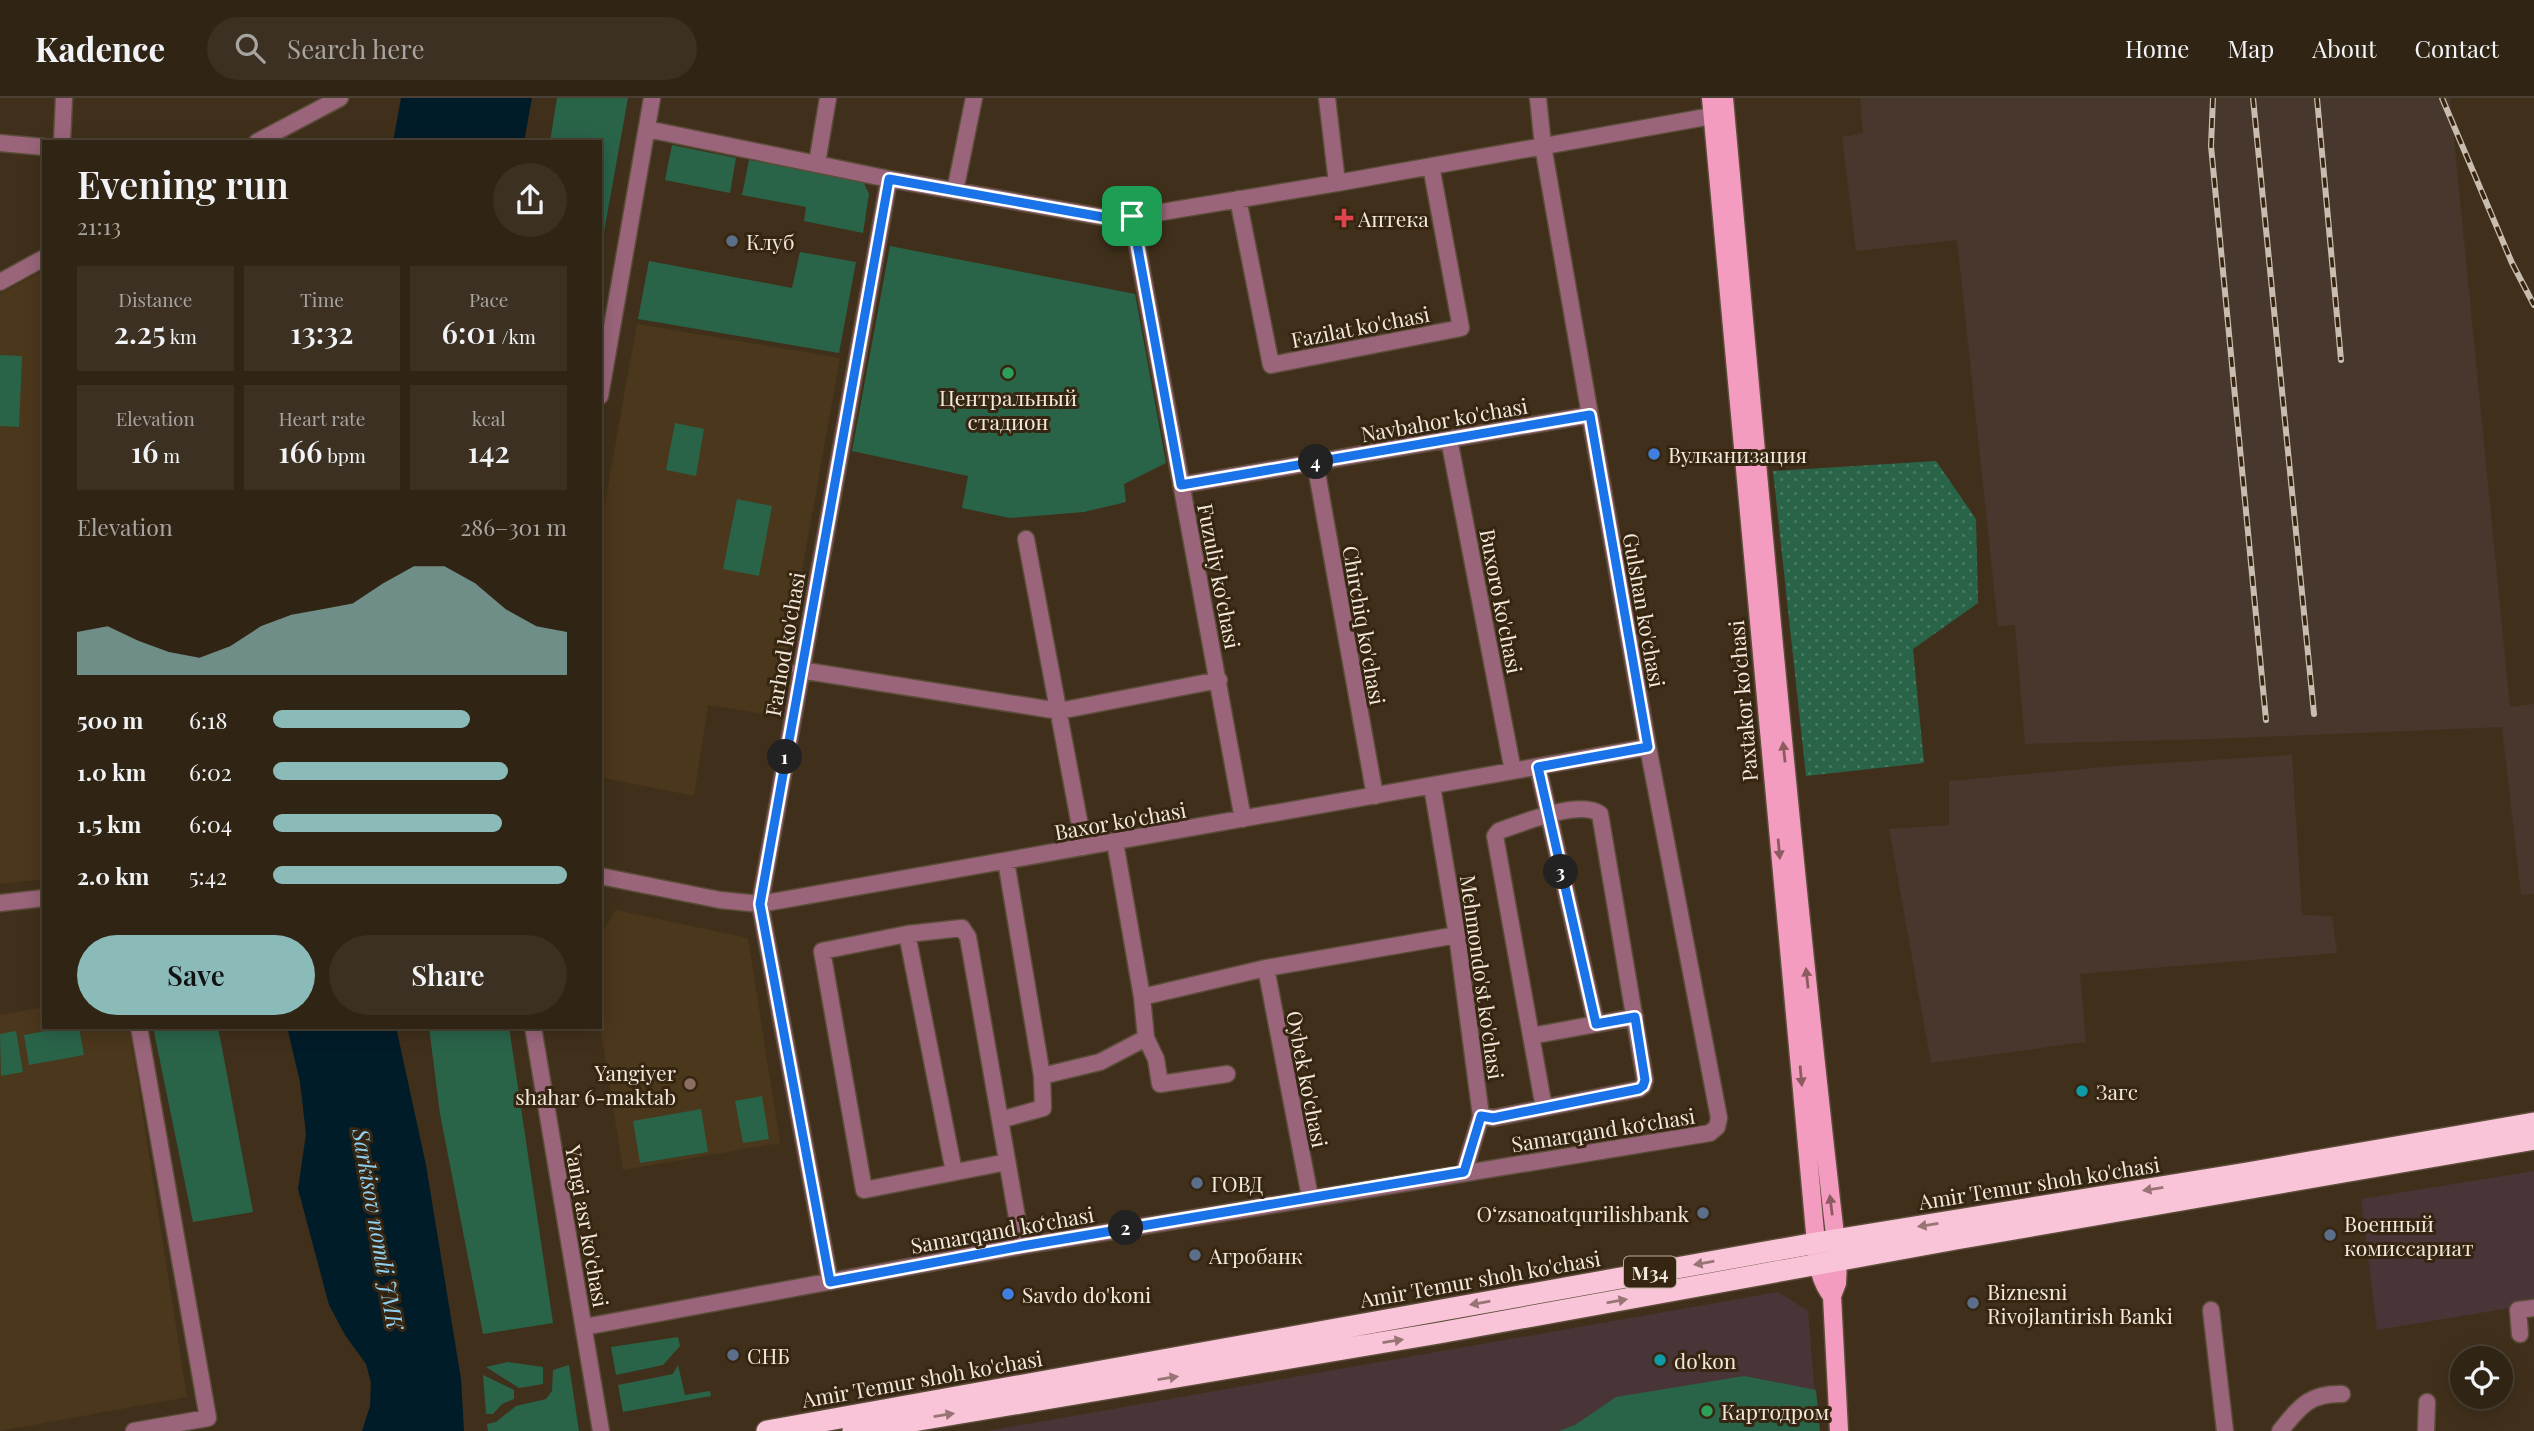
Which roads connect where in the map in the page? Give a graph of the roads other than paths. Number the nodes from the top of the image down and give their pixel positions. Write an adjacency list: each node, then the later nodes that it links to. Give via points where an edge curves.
1 (64, 98): 10 (street)
2 (340, 98): 11 (street)
3 (652, 98): 9 (street)
4 (828, 98): 15 (street)
5 (974, 98): 19 (street)
6 (1327, 98): 18 (street)
7 (1538, 98): 13 (street, Gulshan ko'chasi)
8 (1718, 106): 13 (street); 70 (main road, Paxtakor ko'chasi, via 1815,1068)
9 (647, 129): 15 (street); 24 (street)
10 (62, 140)
11 (261, 140)
12 (0, 143): 14 (street)
13 (1543, 146): 16 (street); 25 (street, Gulshan ko'chasi)
14 (42, 147)
15 (817, 163): 17 (street)
16 (1431, 166): 18 (street); 20 (street, Fazilat ko'chasi, via 1461,328 1271,365)
17 (889, 179): 19 (street); 30 (street, Farhod ko'chasi)
18 (1337, 183): 20 (street)
19 (955, 191): 21 (street, via 1108,218)
20 (1238, 199): 21 (street)
21 (1132, 216): 28 (street, Fuzuliy ko'chasi)
22 (42, 259): 23 (street)
23 (0, 282)
24 (602, 385)
25 (1590, 415): 26 (street, Navbahor ko'chasi); 33 (street, Gulshan ko'chasi)
26 (1449, 439): 27 (street, Navbahor ko'chasi); 35 (street, Buxoro ko'chasi)
27 (1315, 462): 28 (street, Navbahor ko'chasi); 37 (street, Chirchiq ko'chasi)
28 (1181, 485): 31 (street, Fuzuliy ko'chasi)
29 (1026, 539): 32 (street)
30 (800, 670): 32 (street); 46 (street, Farhod ko'chasi)
31 (1219, 680): 32 (street); 39 (street, Fuzuliy ko'chasi)
32 (1059, 711): 41 (street)
33 (1648, 747): 34 (street, Baxor ko'chasi); 63 (street, Gulshan ko'chasi, via 1719,1118)
34 (1538, 767): 35 (street, Baxor ko'chasi); 38 (street)
35 (1513, 771): 36 (street, Baxor ko'chasi)
36 (1432, 786): 37 (street, Baxor ko'chasi); 48 (street, Mehmondo'st ko'chasi)
37 (1375, 796): 39 (street, Baxor ko'chasi)
38 (1547, 814): 51 (street, via 1591,808 1600,814); 52 (street); 55 (street, via 1495,835)
39 (1243, 819): 40 (street, Baxor ko'chasi)
40 (1115, 842): 41 (street, Baxor ko'chasi); 50 (street)
41 (1084, 847): 42 (street, Baxor ko'chasi)
42 (1006, 861): 46 (street, Baxor ko'chasi); 58 (street)
43 (602, 876): 46 (street, Baxor ko'chasi)
44 (42, 898): 45 (street)
45 (0, 903)
46 (760, 904): 71 (street, Farhod ko'chasi)
47 (907, 934): 61 (street, via 962,928 968,937); 66 (street); 66 (street, via 822,951 864,1190)
48 (1457, 935): 49 (street); 60 (street, Mehmondo'st ko'chasi)
49 (1266, 968): 50 (street); 68 (street, Oybek ko'chasi)
50 (1142, 997): 56 (street)
51 (1635, 1017): 52 (street); 59 (street, via 1643,1086)
52 (1596, 1024): 55 (street)
53 (139, 1029): 80 (street, via 208,1418)
54 (533, 1029): 75 (street, Yangi asr ko'chasi)
55 (1531, 1037): 59 (street)
56 (1146, 1038): 57 (street, via 1160,1084); 58 (street, via 1100,1062)
57 (1227, 1074)
58 (1042, 1076): 61 (street, via 1042,1108)
59 (1544, 1108): 60 (street)
60 (1481, 1116): 67 (street, Mehmondo'st ko'chasi)
61 (1000, 1120): 65 (street)
62 (2534, 1123): 70 (highway, Amir Temur shoh ko'chasi / M34, one-way to 70)
63 (1717, 1127): 67 (street, Samarqand ko‘chasi, via 1710,1133)
64 (2534, 1139): 70 (highway, Amir Temur shoh ko'chasi / M34)
65 (1007, 1162): 66 (street); 69 (street)
66 (954, 1172)
67 (1464, 1172): 68 (street, Samarqand ko‘chasi)
68 (1310, 1197): 69 (street, Samarqand ko‘chasi)
69 (1022, 1246): 71 (street, Samarqand ko‘chasi)
70 (1827, 1252): 74 (highway, Amir Temur shoh ko'chasi / M34, one-way to 74); 76 (highway, Amir Temur shoh ko'chasi / M34, one-way to 70); 84 (main road, Paxtakor ko'chasi, via 1823,1286 1832,1296)
71 (830, 1282): 75 (street, Samarqand ko‘chasi)
72 (2534, 1308): 77 (street, via 2518,1310)
73 (2211, 1310): 85 (street)
74 (1434, 1311): 76 (highway); 82 (highway, Amir Temur shoh ko'chasi / M34)
75 (584, 1327): 81 (street, Yangi asr ko'chasi)
76 (1439, 1333): 83 (highway, Amir Temur shoh ko'chasi / M34, one-way to 76)
77 (2520, 1334)
78 (2342, 1394): 86 (street, via 2323,1393 2299,1408)
79 (2427, 1402): 87 (street)
80 (134, 1431)
81 (601, 1431)
82 (767, 1431)
83 (853, 1431)
84 (1839, 1431)
85 (2225, 1431)
86 (2280, 1431)
87 (2426, 1431)

